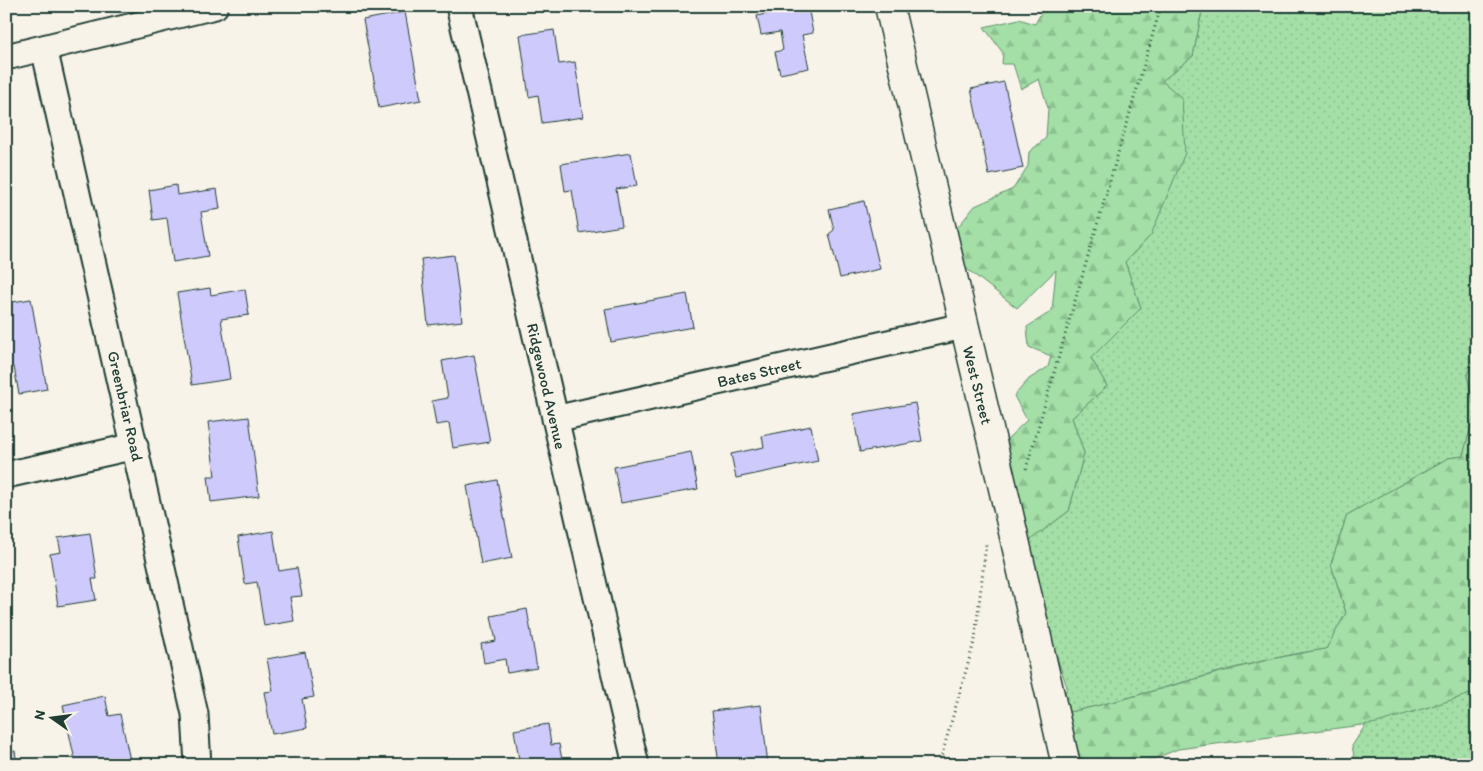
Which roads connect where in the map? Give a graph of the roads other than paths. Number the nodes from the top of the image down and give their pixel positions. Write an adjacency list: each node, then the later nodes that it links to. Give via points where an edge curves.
1 (215, 6): 4 (street)
2 (459, 6): 7 (street, Ridgewood Avenue)
3 (889, 6): 6 (street, West Street)
4 (44, 48): 5 (street); 8 (street, Greenbriar Road)
5 (6, 57)
6 (963, 326): 7 (street, Bates Street); 12 (street, West Street)
7 (555, 419): 11 (street, Ridgewood Avenue)
8 (135, 446): 9 (street); 10 (street, Greenbriar Road, via 195,714)
9 (6, 475)
10 (198, 765)
11 (636, 765)
12 (1066, 765)

